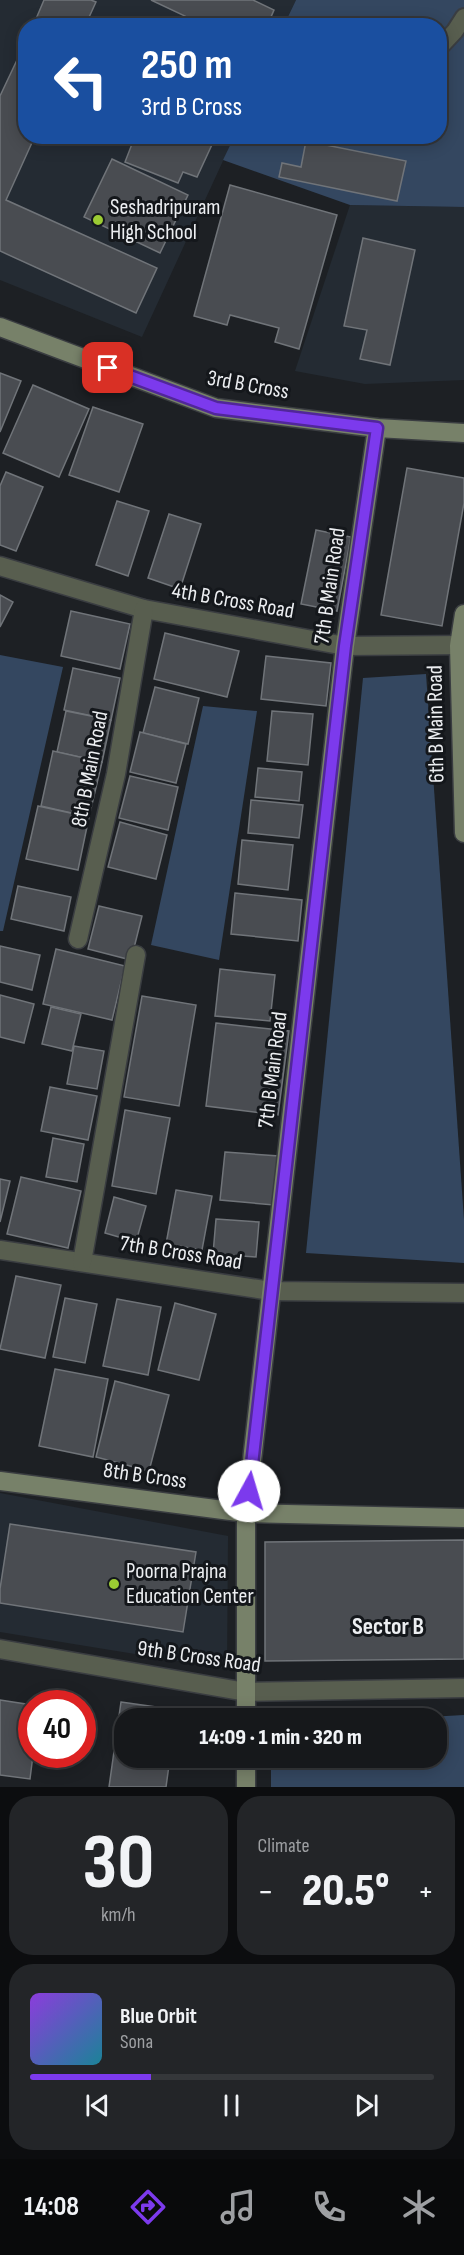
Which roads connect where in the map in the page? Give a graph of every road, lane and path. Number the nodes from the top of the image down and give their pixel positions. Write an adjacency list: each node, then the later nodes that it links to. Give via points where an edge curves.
1 (464, 17): 2 (lane)
2 (447, 40)
3 (0, 327): 4 (street, 3rd B Cross, via 216,408)
4 (377, 428): 5 (street, 3rd B Cross); 10 (street, 7th B Main Road)
5 (464, 433)
6 (0, 566): 7 (street, 4th B Cross Road)
7 (144, 609): 10 (street, 4th B Cross Road); 12 (street, 8th B Main Road, via 116,774)
8 (464, 614): 9 (street, 6th B Main Road)
9 (462, 645): 10 (street, 4th B Cross Road); 11 (street, 6th B Main Road)
10 (345, 646): 16 (street, 7th B Main Road)
11 (464, 833)
12 (78, 939)
13 (136, 955): 15 (street)
14 (0, 1250): 15 (street, 7th B Cross Road)
15 (82, 1262): 16 (street, 7th B Cross Road)
16 (272, 1291): 17 (street, 7th B Cross Road); 19 (street, 7th B Main Road)
17 (464, 1293)
18 (0, 1481): 19 (street, 8th B Cross)
19 (246, 1513): 20 (street, 8th B Cross); 23 (street, 7th B Main Road)
20 (464, 1518)
21 (0, 1649): 23 (street, 9th B Cross Road)
22 (464, 1688): 23 (street, 9th B Cross Road)
23 (246, 1692): 24 (street, 7th B Main Road)
24 (246, 1708)
25 (246, 1768): 26 (street)
26 (246, 1787)

